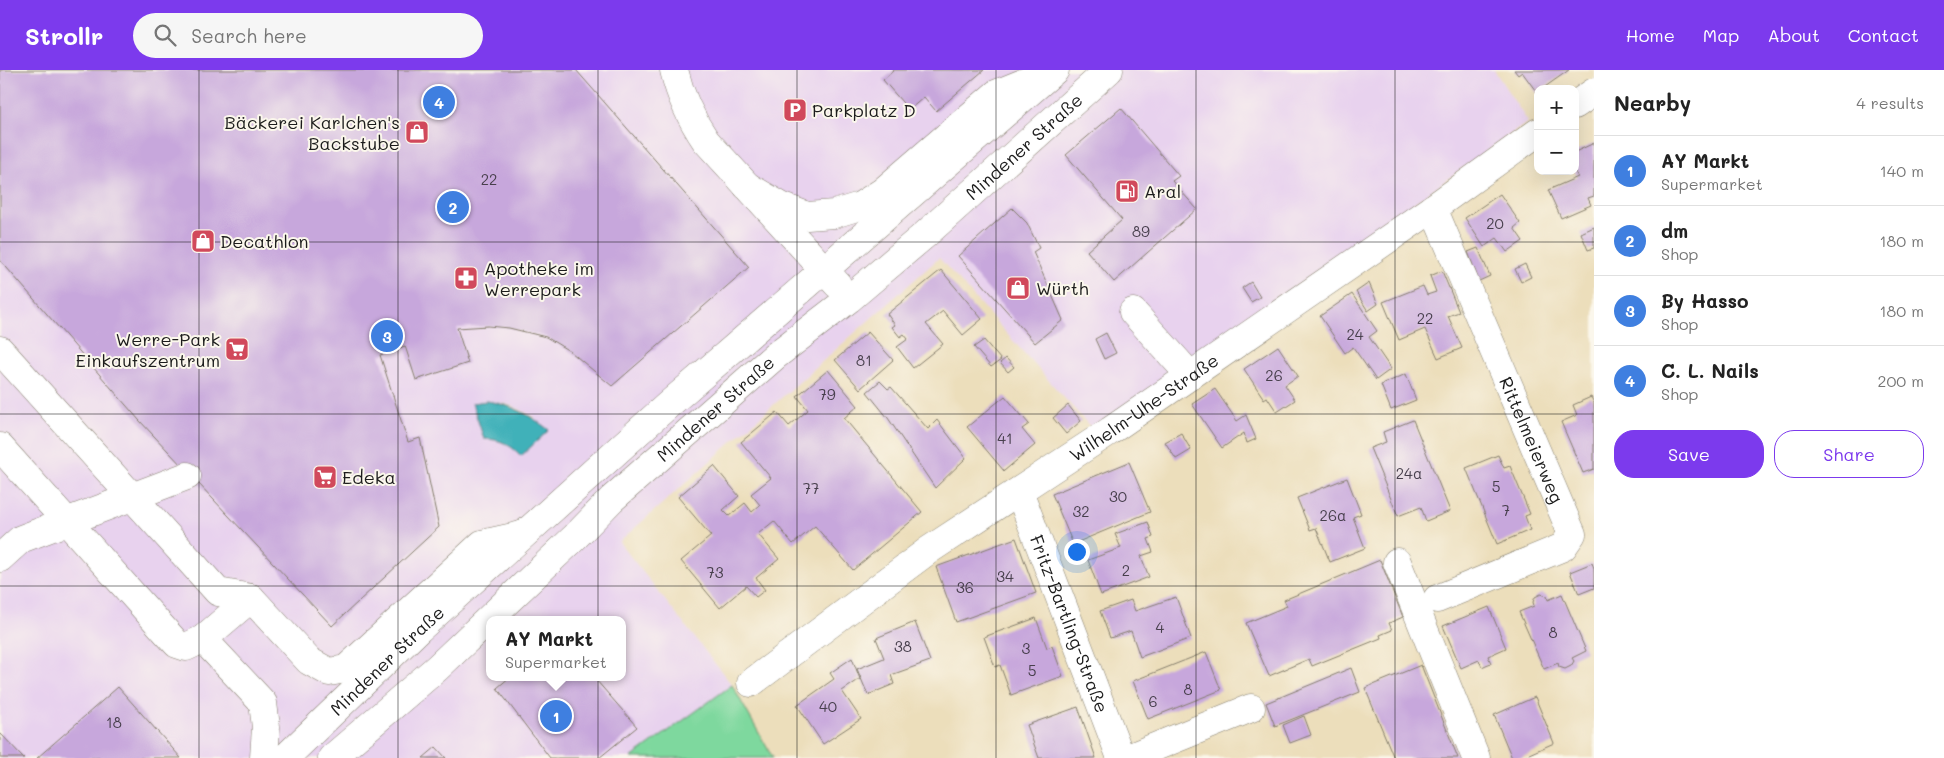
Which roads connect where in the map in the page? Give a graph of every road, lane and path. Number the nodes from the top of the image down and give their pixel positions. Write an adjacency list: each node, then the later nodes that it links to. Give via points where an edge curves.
1 (674, 70): 7 (street, via 678,89 698,129)
2 (1055, 70): 7 (street, via 996,94 882,192 860,206 834,214 807,216 781,206); 9 (street, Mindener Straße)
3 (1109, 70): 10 (street, Mindener Straße)
4 (1594, 92): 5 (street)
5 (1579, 102)
6 (1534, 135): 8 (street, Wilhelm-Uhe-Straße)
7 (747, 186): 9 (street)
8 (1433, 208): 13 (street, Wilhelm-Uhe-Straße); 23 (street, Rittelmeierweg, via 1572,534 1563,547)
9 (824, 270): 10 (street); 19 (street, Mindener Straße)
10 (849, 299): 24 (street, Mindener Straße, via 774,356 612,499)
11 (1133, 312): 13 (street)
12 (0, 350): 17 (street)
13 (1189, 374): 16 (street, Wilhelm-Uhe-Straße)
14 (0, 447): 18 (street)
15 (186, 476): 17 (street)
16 (1019, 491): 27 (street, Wilhelm-Uhe-Straße, via 929,550); 32 (street, Fritz-Bartling-Straße)
17 (132, 497): 18 (street); 22 (street, via 218,592)
18 (67, 522): 20 (street, via 21,540); 26 (street, via 177,644 186,647)
19 (524, 535): 22 (street, via 482,544 346,669 329,672 309,662); 30 (street, Mindener Straße, via 419,629)
20 (0, 558)
21 (1397, 562): 34 (street)
22 (250, 598): 26 (street)
23 (1437, 599)
24 (492, 616)
25 (486, 622): 31 (street, Mindener Straße)
26 (203, 639): 29 (street, via 263,703 266,727)
27 (751, 683)
28 (1251, 708): 33 (street)
29 (264, 758)
30 (285, 758)
31 (332, 758)
32 (1121, 758)
33 (1128, 758)
34 (1476, 758)

